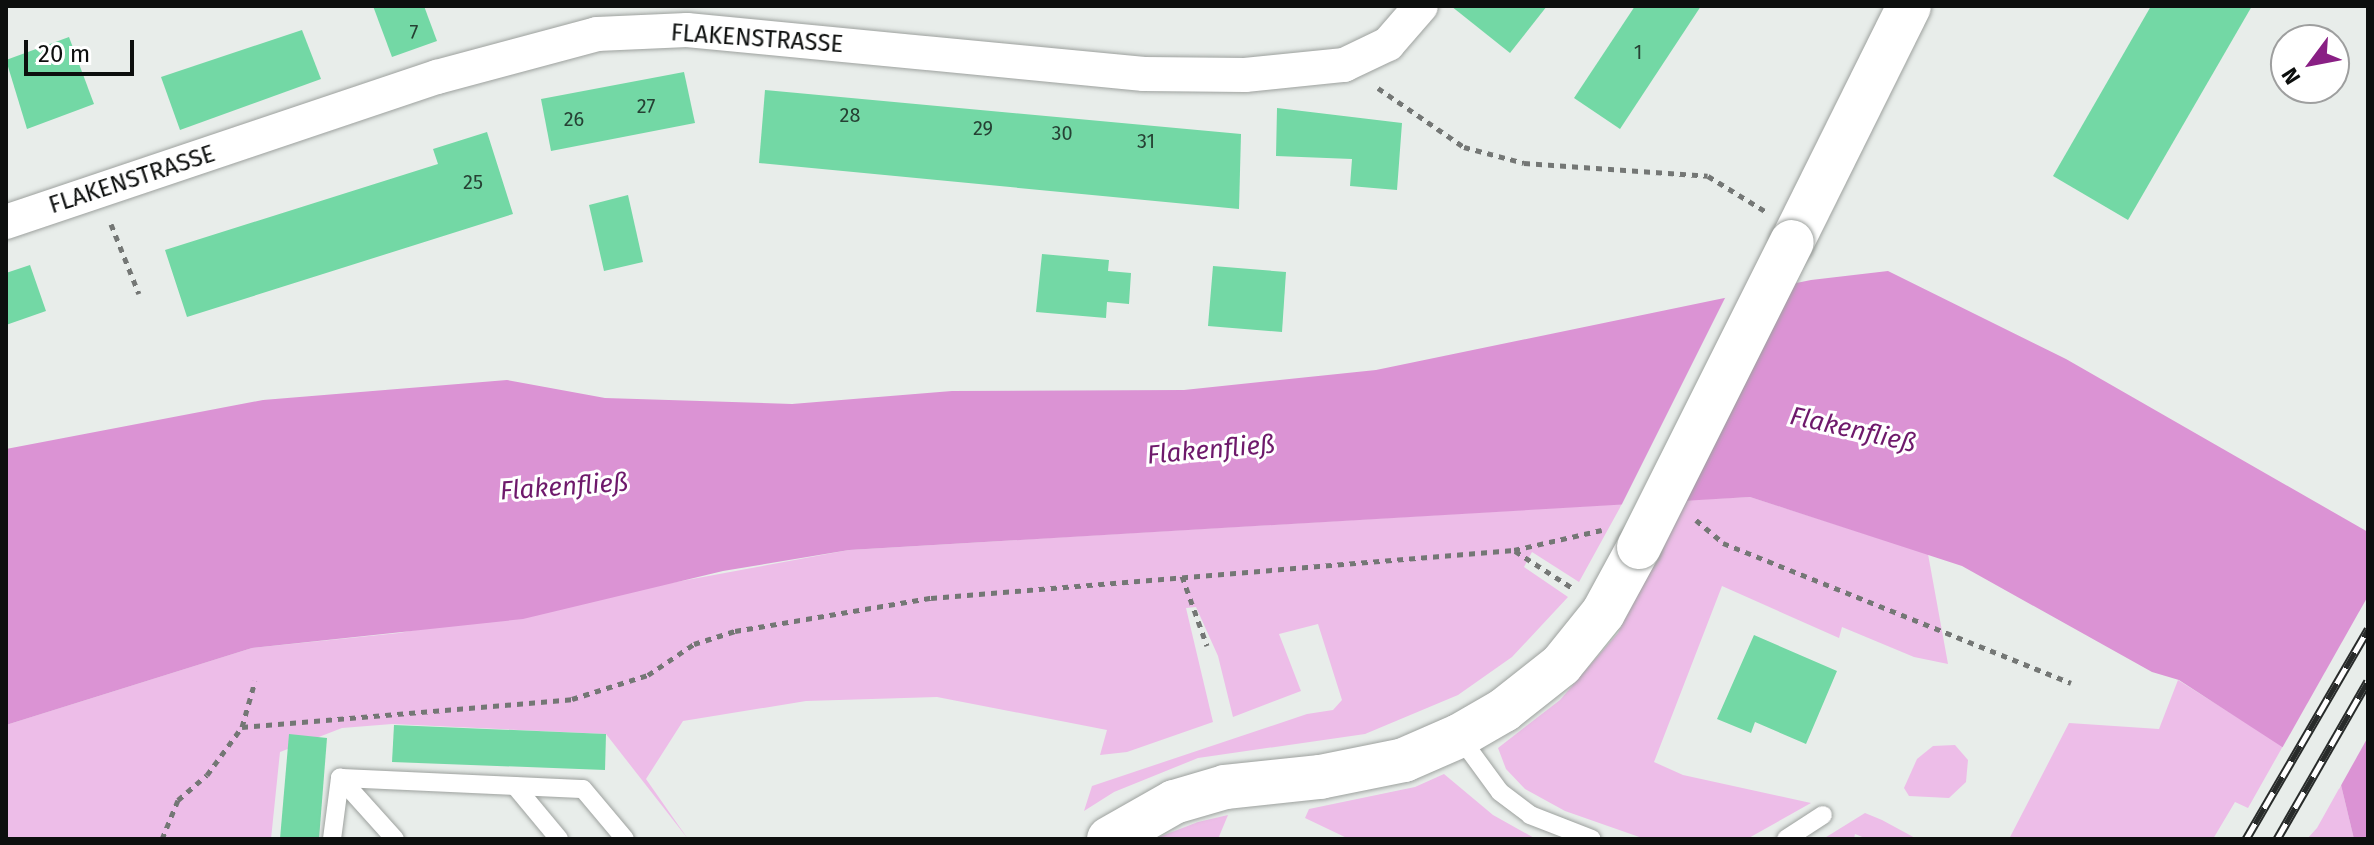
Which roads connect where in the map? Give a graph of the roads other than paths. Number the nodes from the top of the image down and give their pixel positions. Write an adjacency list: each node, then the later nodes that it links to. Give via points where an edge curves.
1 (1421, 6): 3 (street, FLAKENSTRASSE, via 1388,44 1344,65 1245,75 1144,74 687,30 597,34 437,77)
2 (1909, 6): 4 (street, bridge, via 1782,228 1628,537 1603,613 1561,665 1504,710)
3 (6, 222)
4 (1459, 736): 12 (street, via 1404,760 1320,777 1225,787 1187,798); 13 (lane, via 1500,792 1530,815)
5 (340, 778): 6 (lane); 8 (lane); 9 (lane)
6 (515, 786): 10 (lane); 11 (lane, via 583,789)
7 (1823, 815): 14 (lane)
8 (332, 839)
9 (395, 839)
10 (559, 839)
11 (625, 839)
12 (1109, 839)
13 (1592, 839)
14 (1786, 839)

